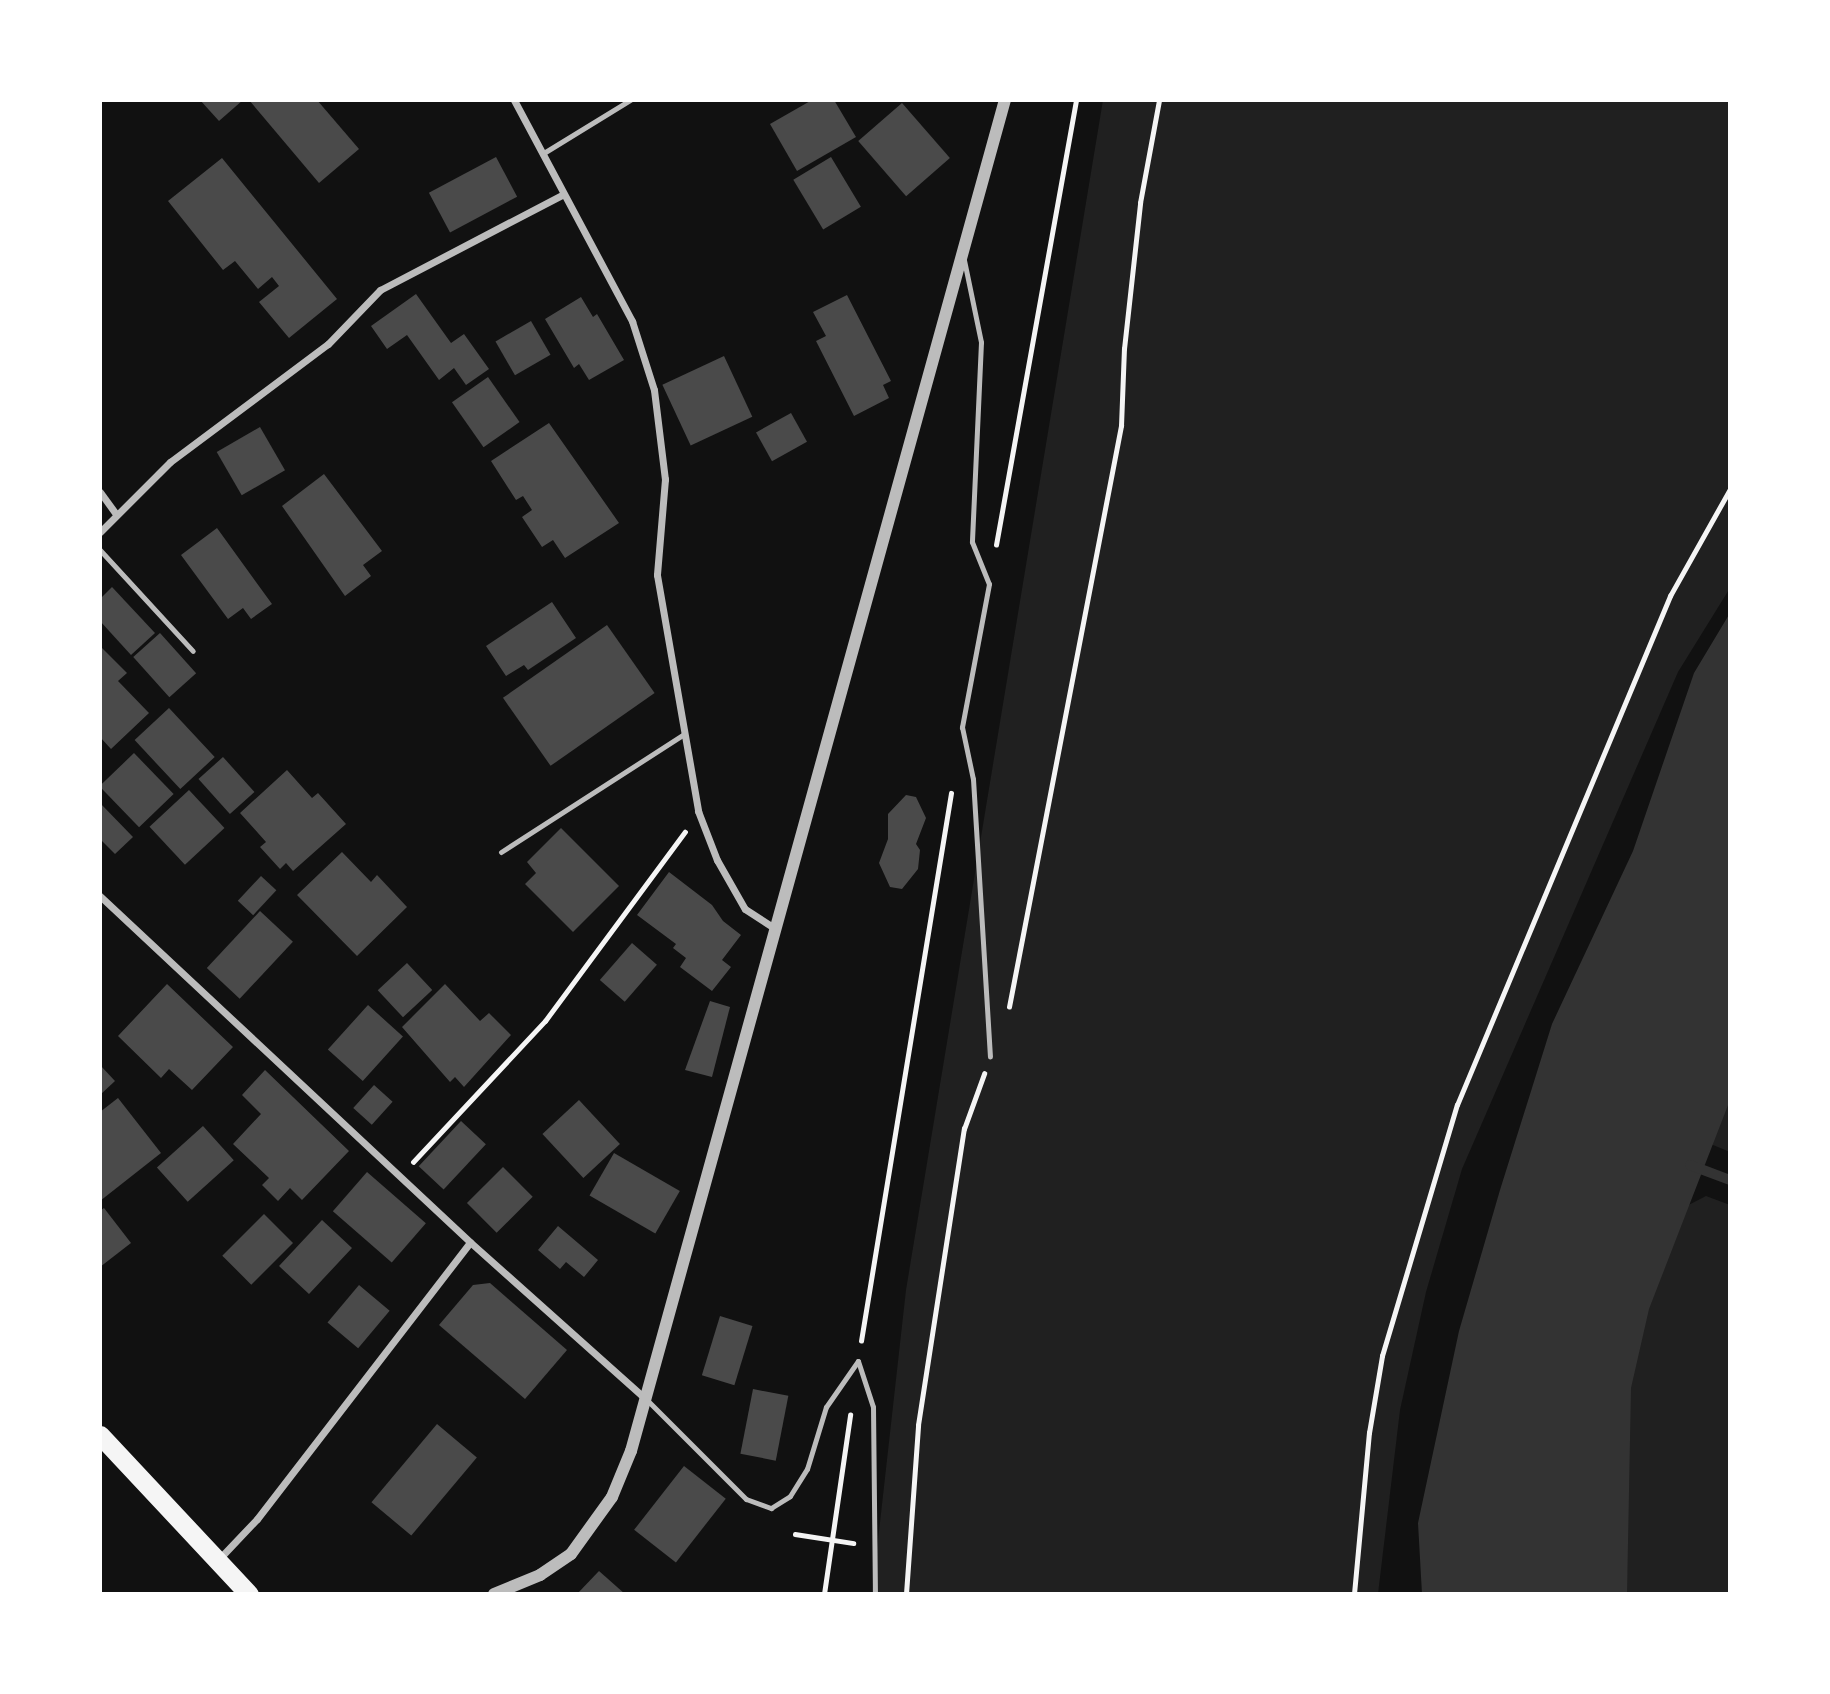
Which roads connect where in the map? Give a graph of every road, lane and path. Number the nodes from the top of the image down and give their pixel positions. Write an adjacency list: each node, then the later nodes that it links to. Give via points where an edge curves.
1 (514, 100): 6 (street)
2 (631, 100): 6 (lane)
3 (1005, 100): 8 (street)
4 (1076, 100): 14 (path)
5 (1159, 100): 22 (path, via 1138,216 1121,426 1009,1008)
6 (542, 154): 7 (street)
7 (562, 195): 11 (street, via 380,290 328,344 179,455); 16 (street, via 632,321 653,390 665,479 657,575)
8 (963, 254): 14 (lane, via 981,342 972,542); 21 (street)
9 (1730, 489): 37 (path, via 1670,596 1457,1105 1382,1356 1369,1433)
10 (100, 492): 11 (street)
11 (116, 514): 12 (street)
12 (100, 532)
13 (100, 550): 15 (lane)
14 (989, 584): 22 (lane, via 962,727 973,779)
15 (193, 651)
16 (684, 734): 18 (street); 19 (lane)
17 (953, 782): 25 (path)
18 (698, 811): 21 (street, via 745,909); 23 (path, via 666,861 545,1020)
19 (501, 852)
20 (100, 896): 23 (street)
21 (778, 930): 26 (street)
22 (990, 1056): 36 (path, via 962,1142 918,1425)
23 (400, 1176): 24 (street)
24 (470, 1242): 26 (street); 31 (street, via 257,1519)
25 (858, 1361): 26 (lane, via 826,1407 807,1469 790,1496 771,1508 746,1499); 29 (path); 35 (lane, via 873,1407)
26 (647, 1400): 33 (street, via 612,1497 592,1530 571,1554 540,1575)
27 (100, 1435): 31 (highway)
28 (796, 1534): 29 (path)
29 (832, 1540): 30 (path); 34 (path)
30 (842, 1542)
31 (216, 1562): 32 (highway)
32 (249, 1594)
33 (494, 1594)
34 (824, 1594)
35 (875, 1594)
36 (905, 1594)
37 (1354, 1594)

